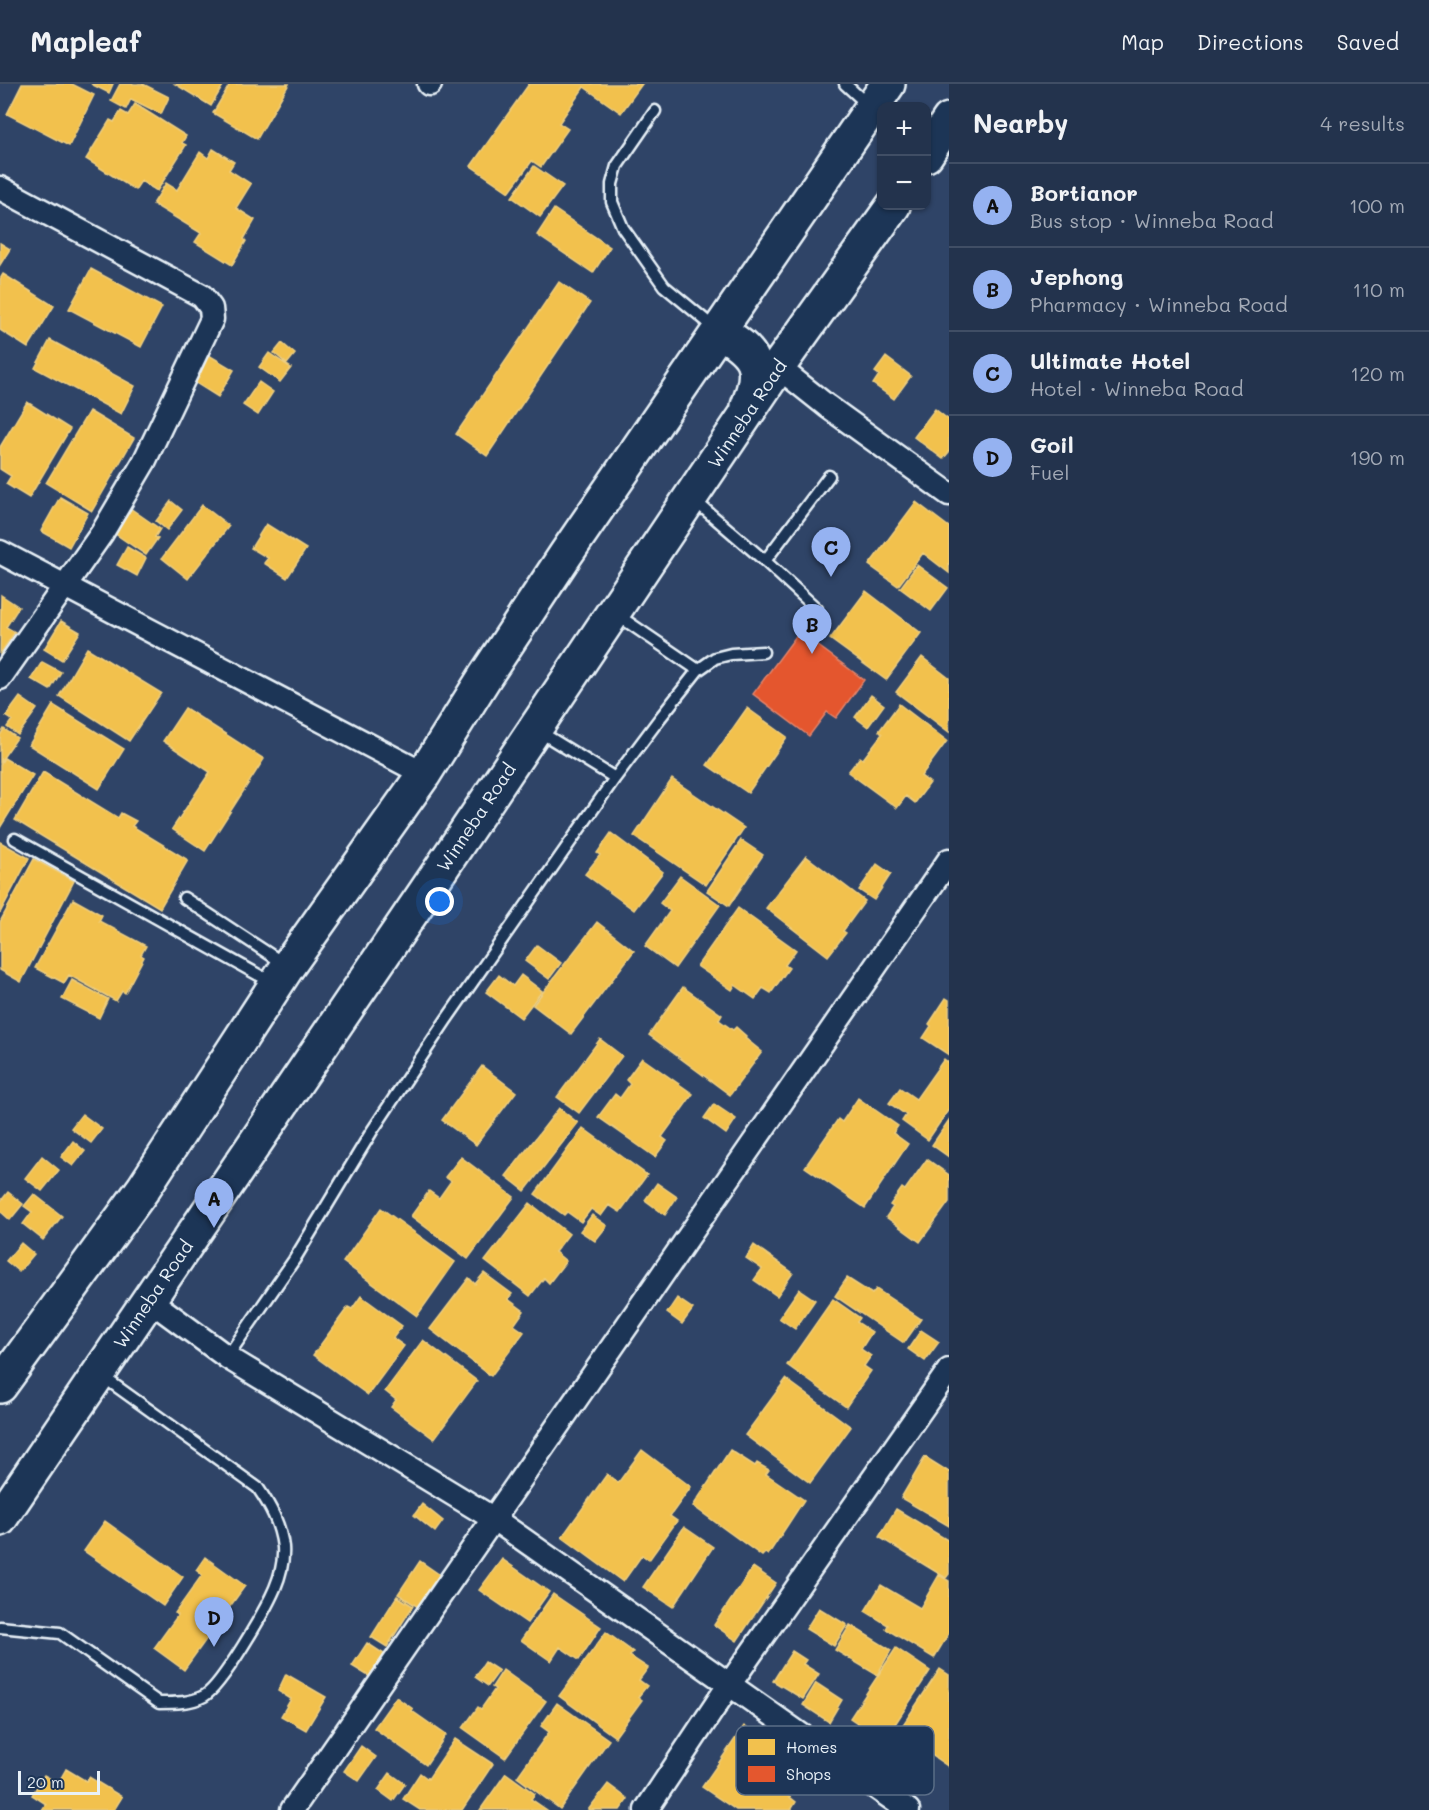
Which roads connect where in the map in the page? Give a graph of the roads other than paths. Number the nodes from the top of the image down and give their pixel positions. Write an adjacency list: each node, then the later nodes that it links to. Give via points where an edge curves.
1 (845, 84): 2 (lane)
2 (879, 96): 8 (highway)
3 (655, 111): 8 (lane, via 617,166 612,202 623,228 664,286)
4 (949, 120): 5 (highway)
5 (931, 149)
6 (0, 188): 16 (street, via 202,296 211,308 212,319 144,462 102,533)
7 (889, 210): 9 (highway, Winneba Road)
8 (719, 331): 10 (highway, via 740,343 752,357 756,375); 23 (highway, via 498,656)
9 (778, 367): 10 (highway, Winneba Road); 12 (street)
10 (740, 427): 13 (highway, Winneba Road)
11 (829, 476): 15 (lane)
12 (949, 495)
13 (691, 498): 15 (lane); 18 (highway, Winneba Road)
14 (0, 552): 16 (street)
15 (765, 561): 17 (lane)
16 (64, 585): 21 (street); 23 (street)
17 (817, 609)
18 (613, 612): 20 (lane); 22 (highway, Winneba Road)
19 (763, 652): 20 (lane, via 715,658)
20 (698, 670): 24 (lane)
21 (0, 678)
22 (535, 728): 24 (lane); 29 (highway, Winneba Road)
23 (424, 774): 28 (highway)
24 (615, 778): 30 (lane, via 440,1029 294,1260)
25 (15, 839): 28 (lane)
26 (949, 860): 35 (street)
27 (184, 898): 28 (lane)
28 (282, 975): 33 (highway, via 143,1189)
29 (148, 1299): 30 (street); 32 (highway, Winneba Road)
30 (227, 1357): 35 (street)
31 (949, 1370): 37 (street)
32 (98, 1373): 34 (highway, Winneba Road); 36 (lane, via 258,1488 273,1510 283,1548 275,1588 226,1674 206,1695 176,1703 159,1703 60,1633)
33 (0, 1386)
34 (0, 1519)
35 (494, 1519): 37 (street); 40 (street)
36 (0, 1627)
37 (729, 1685): 38 (street); 41 (street)
38 (788, 1726)
39 (887, 1795): 42 (street)
40 (292, 1810)
41 (646, 1810)
42 (908, 1810)

